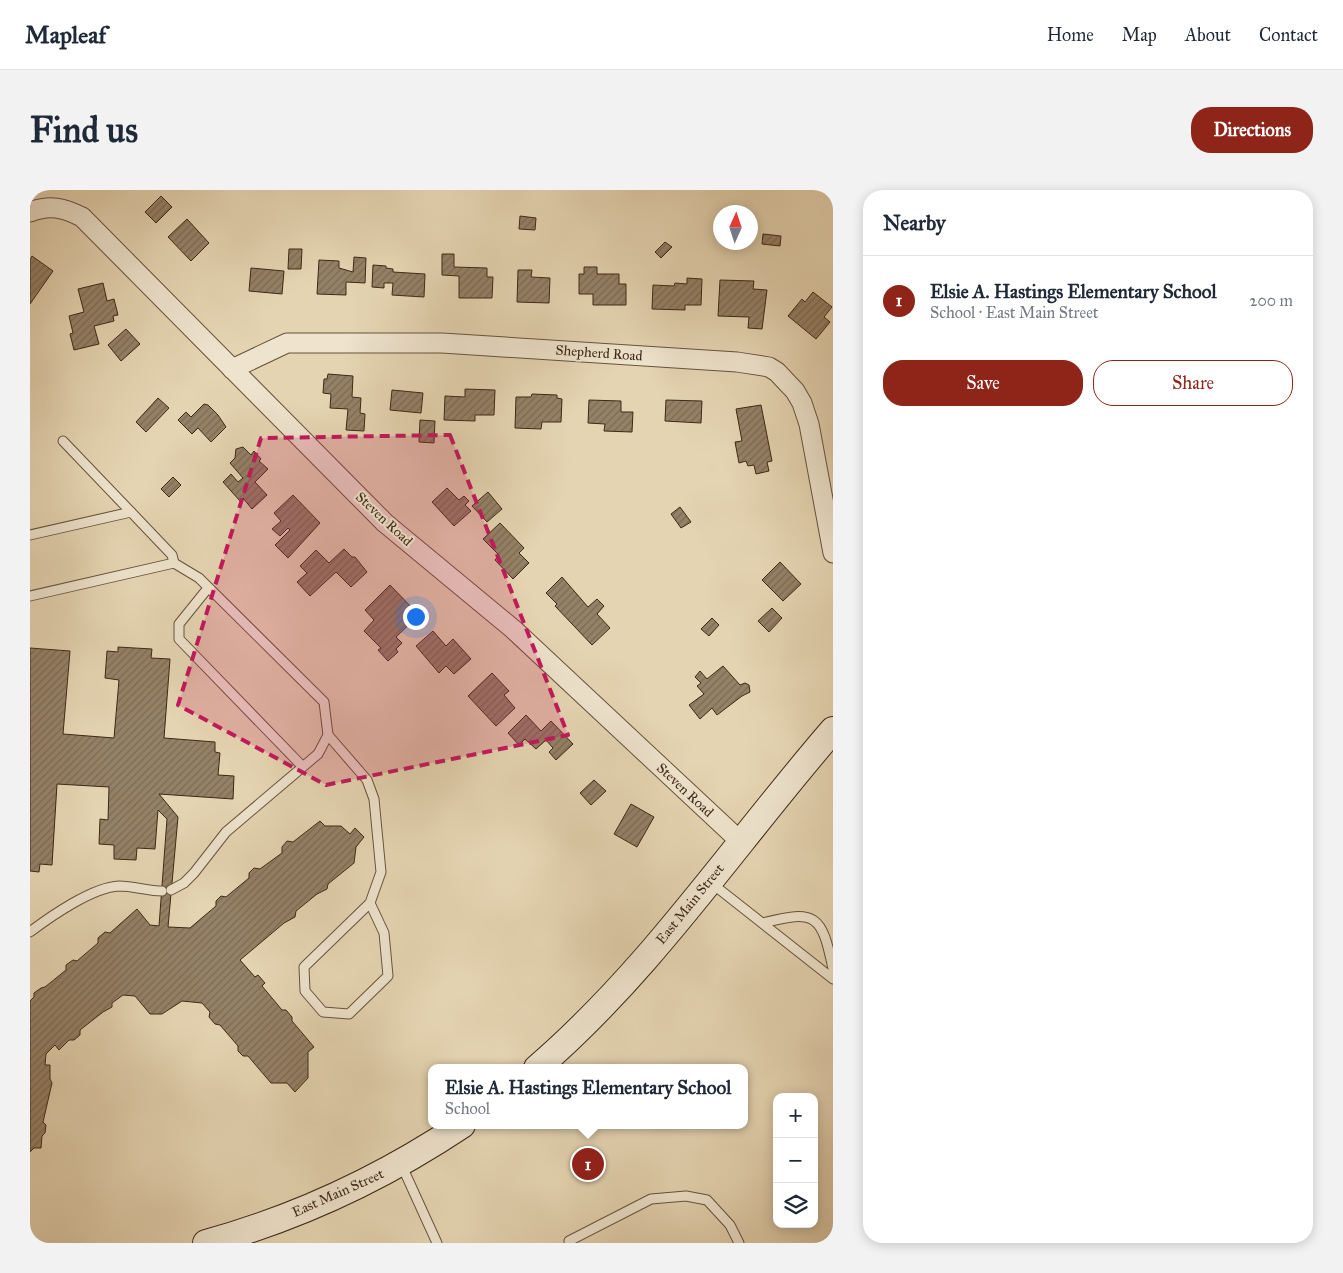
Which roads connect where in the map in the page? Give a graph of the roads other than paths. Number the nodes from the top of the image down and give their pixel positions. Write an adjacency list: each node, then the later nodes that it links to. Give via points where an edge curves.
1 (30, 212): 2 (street, Steven Road, via 49,207 66,209 82,217)
2 (232, 369): 6 (street, Shepherd Road, via 287,343 442,343 737,362 769,367 786,380 802,403 809,424); 13 (street, Steven Road, via 385,523 512,629)
3 (63, 442): 4 (lane)
4 (131, 512): 5 (lane); 7 (lane, via 172,555)
5 (30, 536)
6 (833, 553)
7 (174, 563): 8 (lane, via 199,578); 9 (lane)
8 (208, 588): 11 (lane, via 324,702); 12 (lane, via 179,624 179,639)
9 (30, 596)
10 (833, 730): 13 (main road, East Main Street)
11 (328, 735): 12 (lane, via 318,754); 15 (lane, via 367,780 374,798 381,872)
12 (302, 766): 17 (lane, via 226,832 184,883 167,891 120,886 107,888 59,911)
13 (741, 842): 14 (main road, East Main Street)
14 (708, 881): 16 (lane); 20 (main road, East Main Street, via 615,992)
15 (370, 903): 15 (lane, via 304,967 305,991 322,1012 349,1014 388,976 384,933)
16 (763, 923): 18 (lane, via 803,915 817,921 827,939); 19 (lane)
17 (30, 932)
18 (833, 968)
19 (833, 979)
20 (541, 1064)
21 (456, 1129): 22 (main road, East Main Street)
22 (401, 1164): 24 (main road, East Main Street, via 294,1213); 25 (lane)
23 (568, 1242): 26 (lane, via 651,1199 686,1196 707,1200 730,1225)
24 (206, 1243)
25 (437, 1243)
26 (739, 1243)

